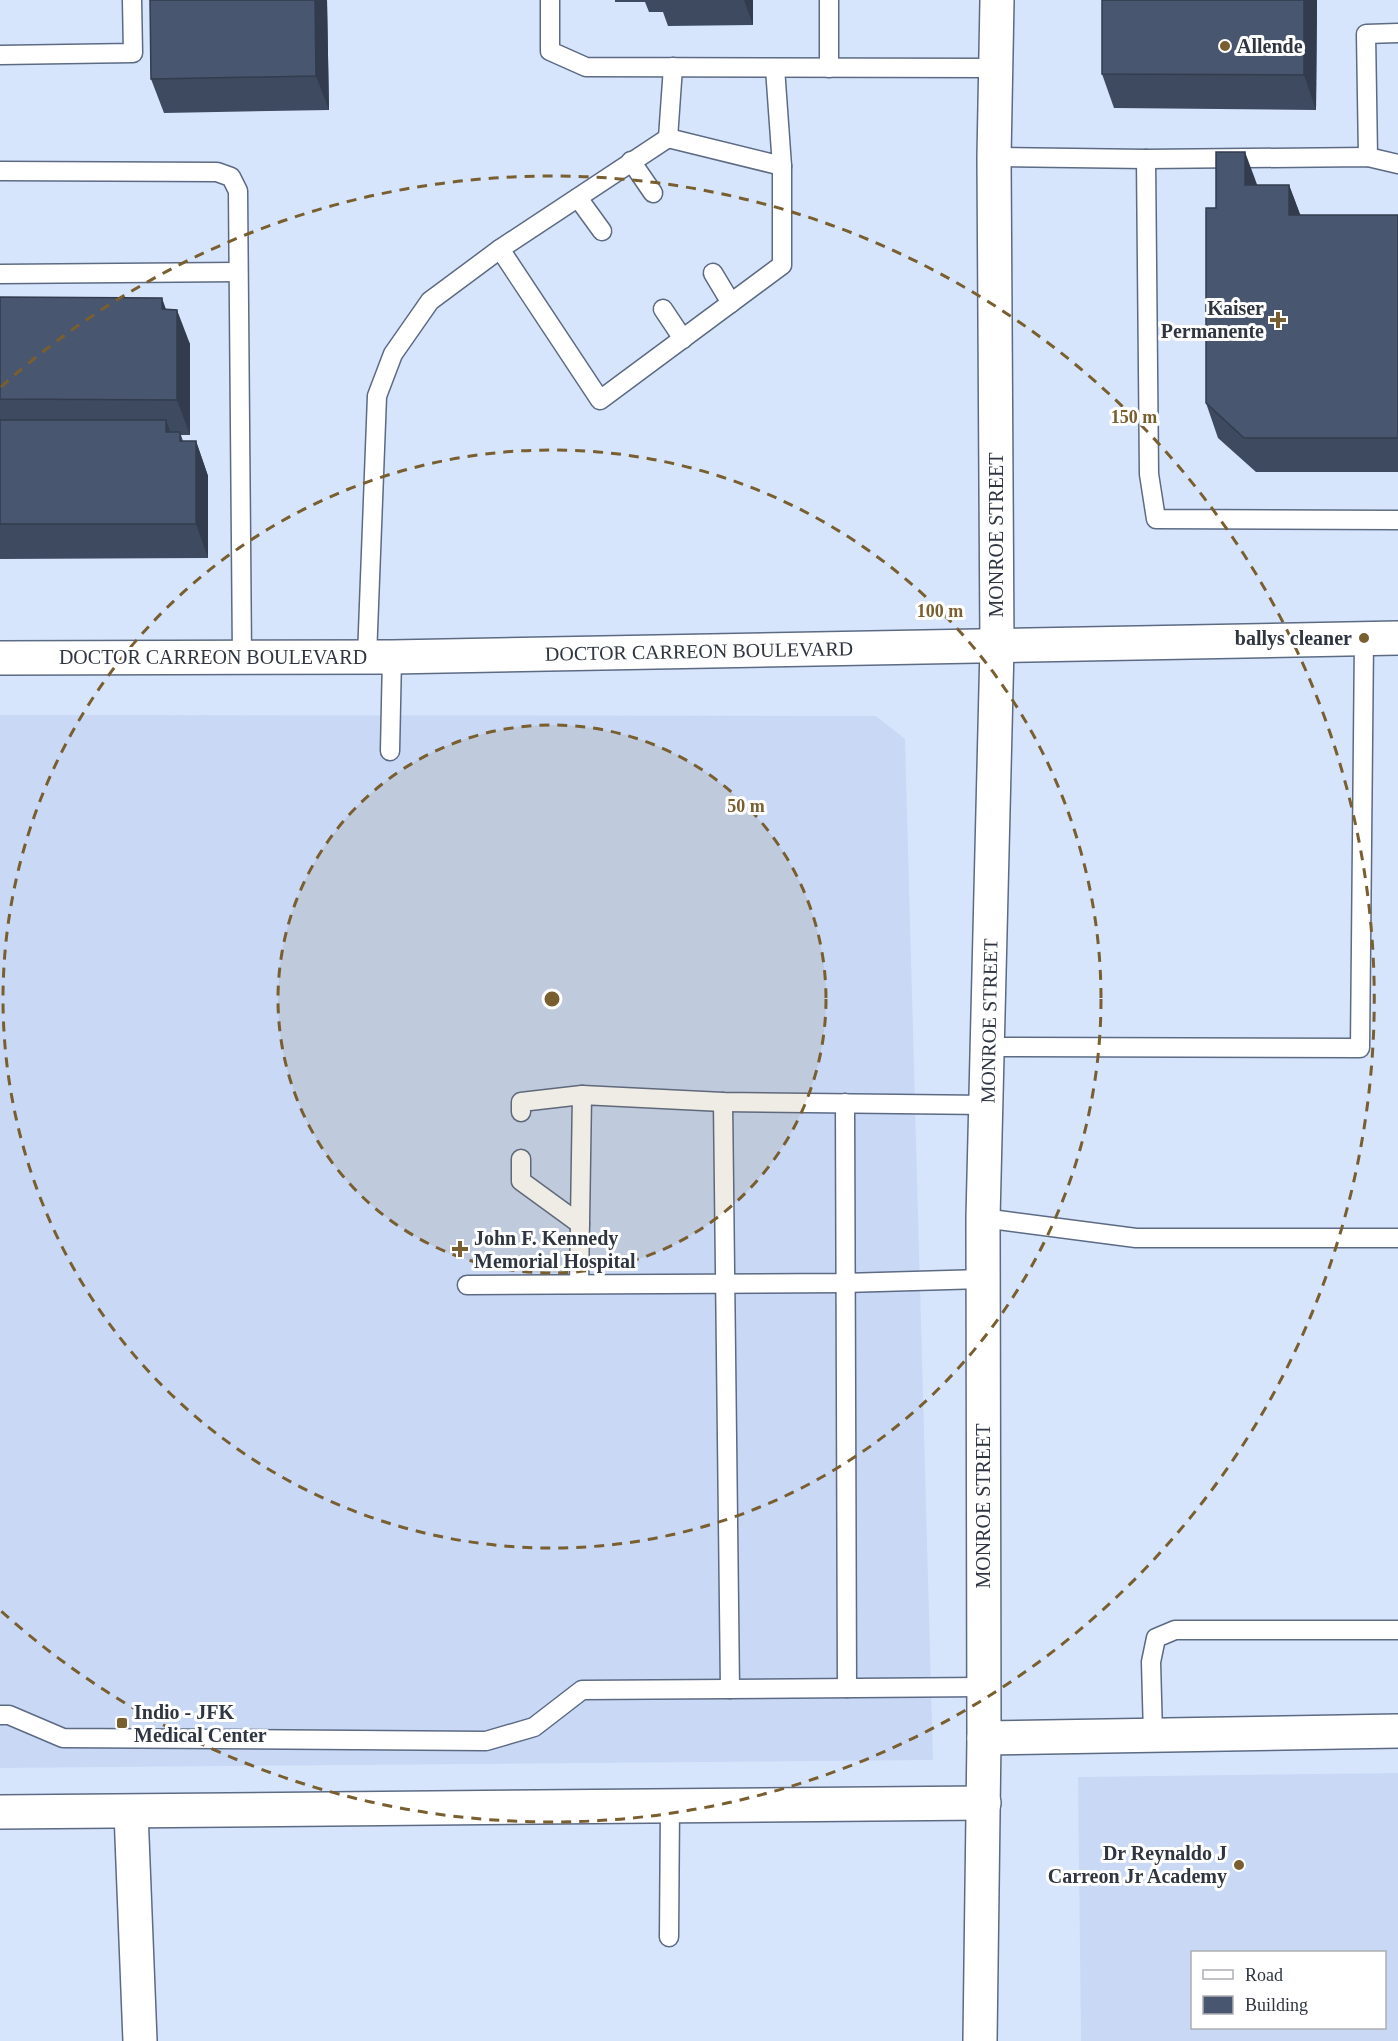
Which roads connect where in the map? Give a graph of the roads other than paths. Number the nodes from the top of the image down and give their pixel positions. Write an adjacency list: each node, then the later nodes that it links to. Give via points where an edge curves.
1 (132, 0): 6 (lane, via 133,53)
2 (550, 0): 7 (lane, via 550,51 586,67)
3 (829, 0): 9 (lane)
4 (997, 0): 10 (main road, MONROE STREET)
5 (1398, 33): 13 (lane, via 1366,34)
6 (0, 55)
7 (673, 67): 8 (lane); 11 (lane)
8 (775, 68): 9 (lane); 17 (lane)
9 (829, 68): 10 (lane)
10 (996, 68): 12 (main road, MONROE STREET)
11 (668, 138): 15 (lane); 17 (lane)
12 (994, 156): 14 (lane); 32 (main road, MONROE STREET)
13 (1368, 156): 14 (lane); 16 (lane)
14 (1146, 159): 29 (lane, via 1149,474 1156,519)
15 (631, 161): 19 (lane); 20 (lane)
16 (1398, 164)
17 (782, 166): 26 (lane, via 782,265)
18 (0, 171): 23 (lane, via 216,172 231,177 238,191)
19 (653, 193)
20 (578, 198): 21 (lane); 22 (lane)
21 (602, 231)
22 (500, 249): 28 (lane, via 600,400); 33 (lane, via 430,301 393,354 377,396)
23 (238, 272): 25 (lane); 35 (lane)
24 (713, 273): 26 (lane)
25 (0, 274)
26 (731, 303): 28 (lane)
27 (663, 309): 28 (lane)
28 (683, 339)
29 (1398, 520)
30 (1364, 638): 31 (main road, DOCTOR CARREON BOULEVARD); 32 (main road, DOCTOR CARREON BOULEVARD); 37 (lane, via 1360,1048)
31 (1398, 638)
32 (997, 647): 33 (main road, DOCTOR CARREON BOULEVARD); 37 (main road, MONROE STREET)
33 (380, 657): 35 (main road, DOCTOR CARREON BOULEVARD); 36 (lane)
34 (0, 658): 35 (main road, DOCTOR CARREON BOULEVARD)
35 (242, 658)
36 (390, 751)
37 (989, 1047): 41 (main road, MONROE STREET)
38 (582, 1095): 39 (lane); 42 (lane, via 521,1102); 45 (lane)
39 (723, 1102): 40 (lane); 48 (lane)
40 (845, 1103): 41 (lane); 49 (lane)
41 (987, 1105): 44 (main road, MONROE STREET)
42 (521, 1112)
43 (521, 1159): 45 (lane, via 521,1180)
44 (983, 1218): 46 (lane, via 1137,1238); 47 (main road, MONROE STREET)
45 (580, 1224): 50 (lane)
46 (1398, 1238)
47 (983, 1279): 49 (lane); 53 (main road, MONROE STREET)
48 (725, 1283): 49 (lane); 50 (lane); 55 (lane)
49 (844, 1283): 54 (lane)
50 (579, 1284): 51 (lane)
51 (467, 1285)
52 (1398, 1630): 58 (lane, via 1175,1630 1156,1638 1151,1662)
53 (983, 1686): 54 (lane); 59 (main road, MONROE STREET)
54 (848, 1688): 55 (lane)
55 (730, 1689): 56 (lane, via 582,1690 534,1727 486,1741 63,1738 9,1715)
56 (0, 1715)
57 (1398, 1731): 58 (main road)
58 (1153, 1735): 59 (main road)
59 (984, 1738): 60 (main road, MONROE STREET)
60 (984, 1803): 61 (main road); 65 (main road, MONROE STREET)
61 (670, 1806): 63 (main road); 64 (lane)
62 (0, 1812): 63 (main road)
63 (130, 1812): 66 (main road)
64 (669, 1937)
65 (987, 2033)
66 (140, 2041)

